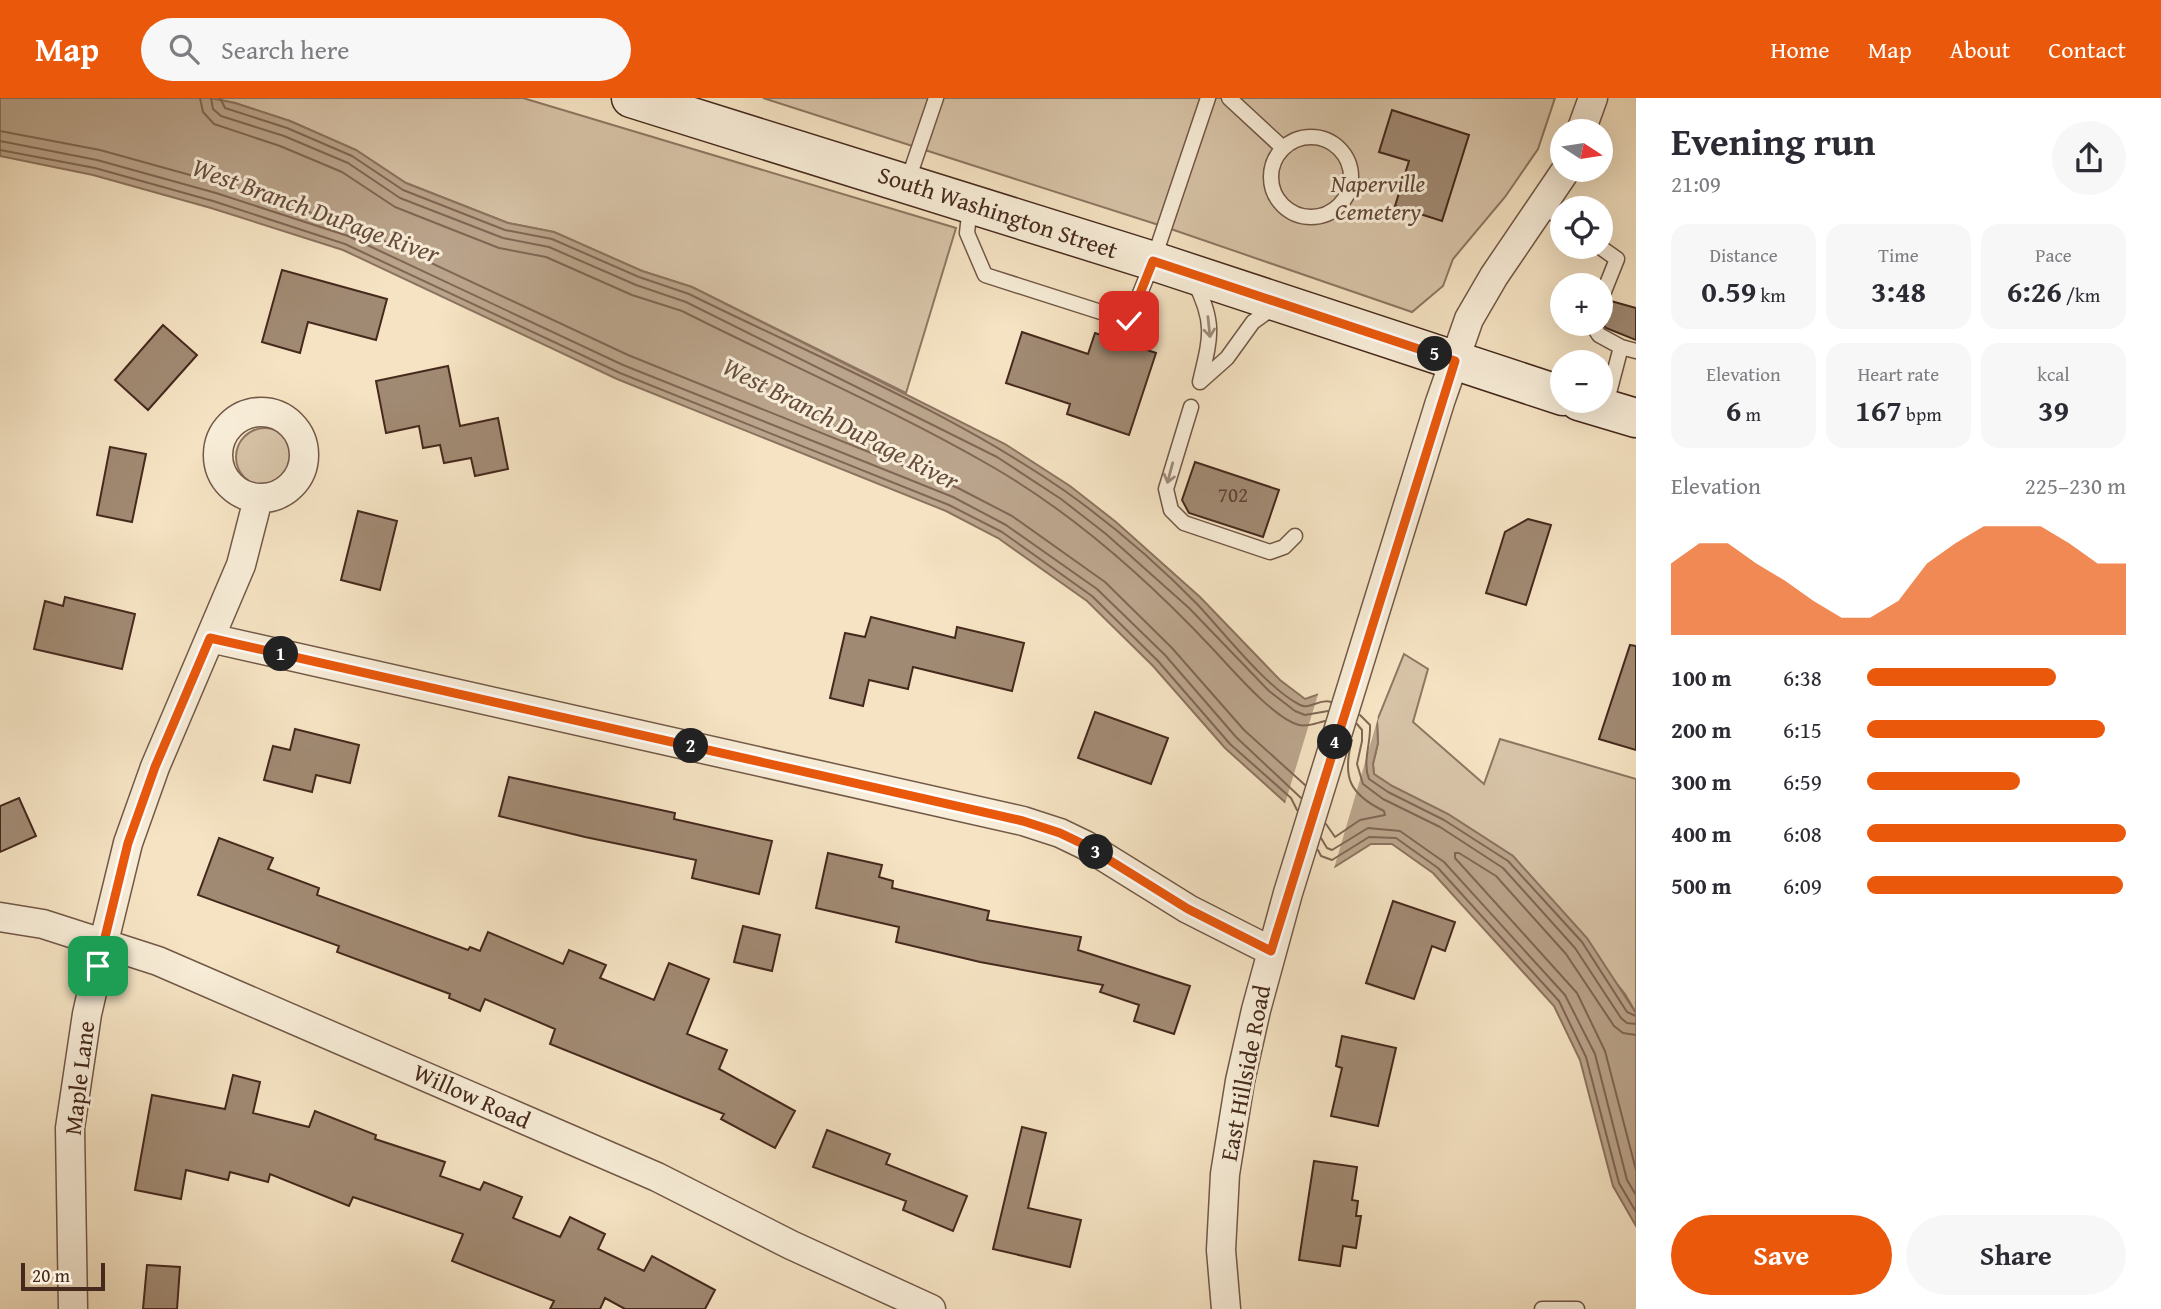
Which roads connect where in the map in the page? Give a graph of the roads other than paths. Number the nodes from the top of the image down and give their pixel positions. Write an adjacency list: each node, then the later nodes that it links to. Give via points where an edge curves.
1 (631, 98): 6 (main road, South Washington Street)
2 (936, 98): 9 (lane)
3 (1208, 98): 13 (lane)
4 (1229, 98): 8 (lane)
5 (1593, 98): 7 (street)
6 (673, 104): 9 (main road, South Washington Street)
7 (1585, 119)
8 (1283, 148): 8 (lane, via 1271,170 1275,195 1282,205 1304,216 1329,213 1339,205 1350,181 1344,154 1321,138 1294,140)
9 (907, 183): 10 (main road, South Washington Street)
10 (970, 205): 13 (main road, South Washington Street); 13 (lane, via 967,233 985,275 1129,321)
11 (1550, 216): 20 (street, East Hillside Road, via 1469,319)
12 (1613, 256): 14 (lane, via 1617,259)
13 (1153, 261): 15 (main road, South Washington Street)
14 (1611, 273)
15 (1191, 274): 16 (main road, South Washington Street); 16 (lane, one-way to 16, via 1207,305 1211,336 1200,382 1227,358 1253,322)
16 (1279, 304): 20 (main road, South Washington Street)
17 (1601, 336): 18 (lane)
18 (1621, 347): 19 (lane); 21 (lane)
19 (1636, 351)
20 (1455, 361): 22 (main road, South Washington Street); 29 (street, East Hillside Road)
21 (1613, 382)
22 (1550, 392)
23 (1191, 407): 25 (lane, one-way to 25, via 1166,489 1171,510 1184,523 1270,552)
24 (258, 499): 26 (street, Maple Lane, via 241,565)
25 (1295, 536)
26 (210, 638): 28 (street, Maple Lane, via 155,767); 29 (street, via 1023,821 1085,845 1188,909)
27 (0, 917): 28 (street, Willow Road, via 43,924)
28 (103, 943): 30 (street, Maple Lane, via 70,1128); 31 (street, Willow Road, via 158,961 645,1172)
29 (1271, 951): 32 (street, East Hillside Road, via 1240,1081 1225,1174 1222,1250)
30 (73, 1309)
31 (931, 1309)
32 (1226, 1309)
33 (1542, 1309): 34 (lane)
34 (1577, 1309)

